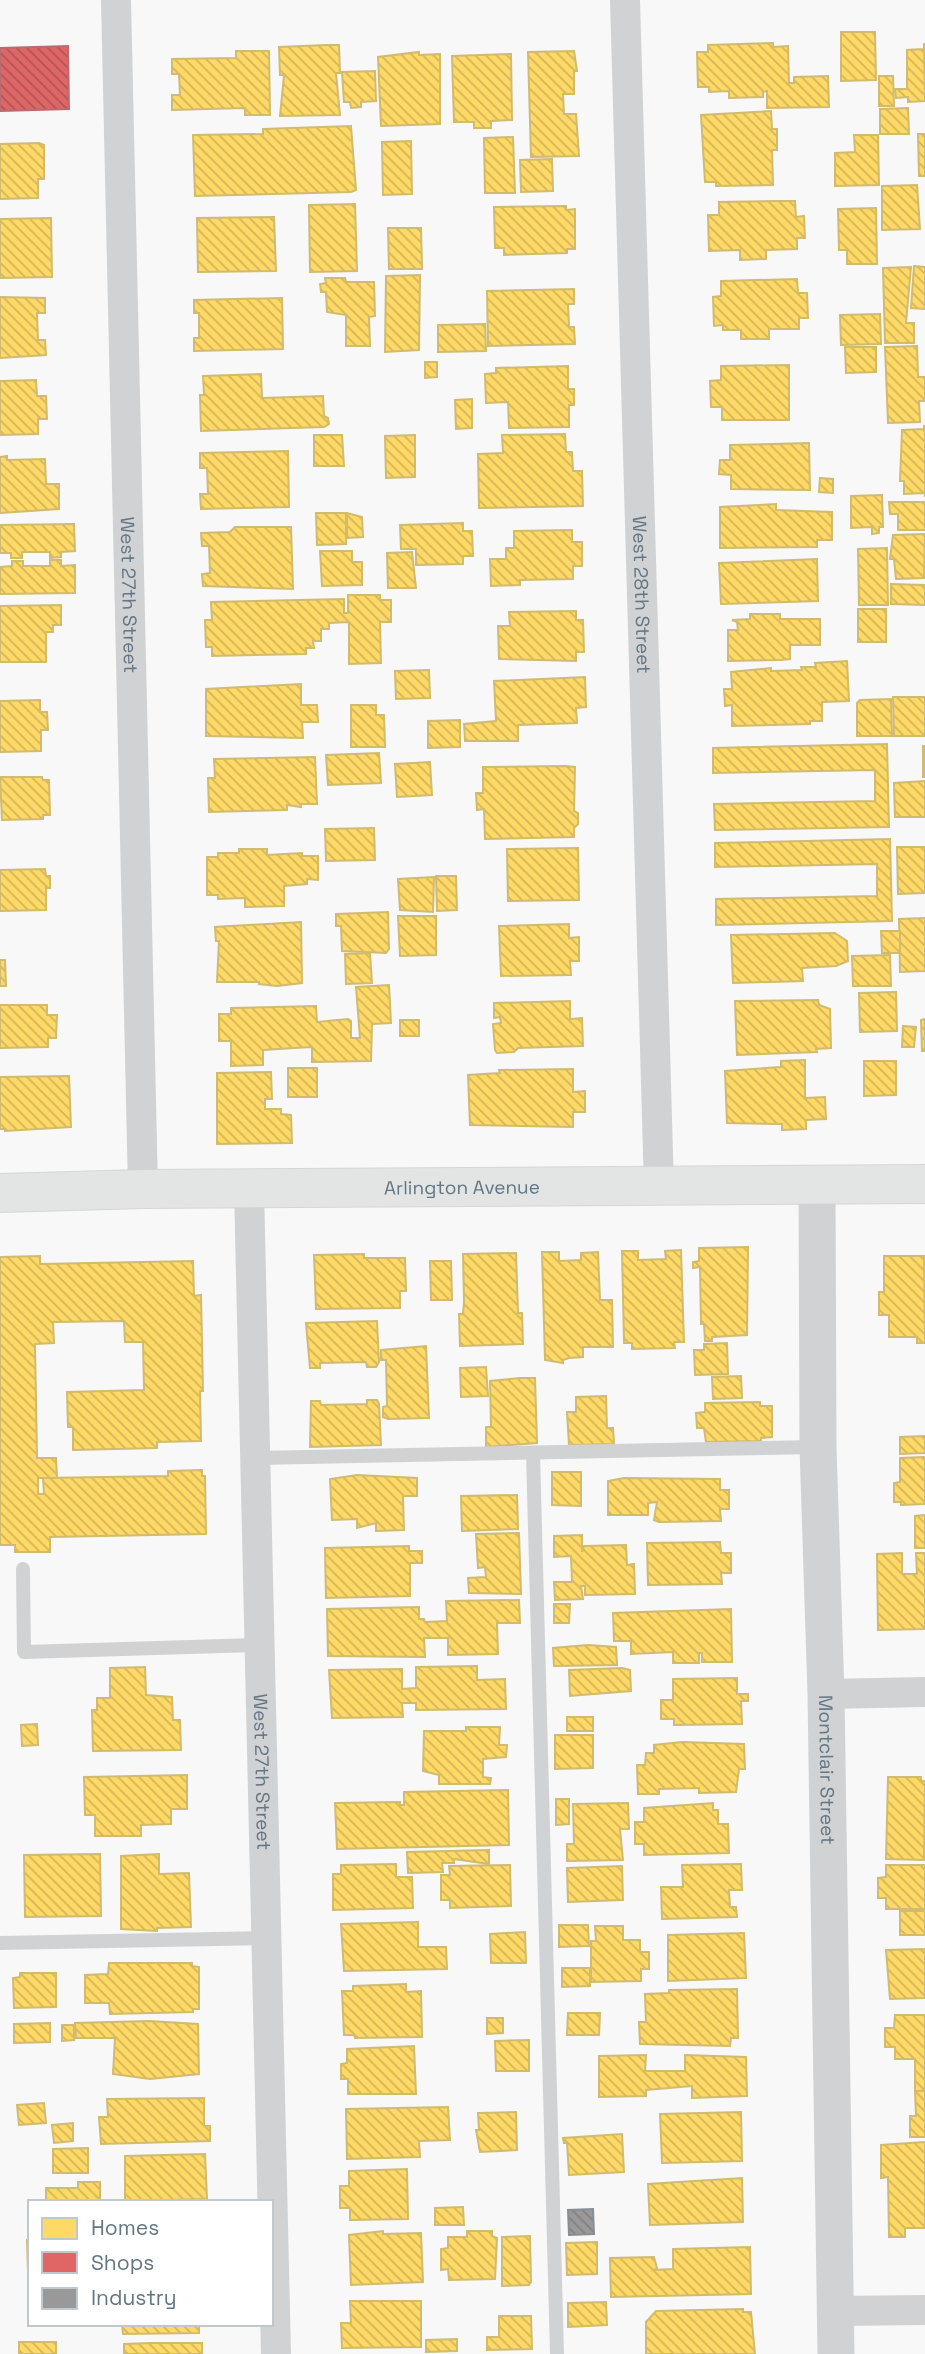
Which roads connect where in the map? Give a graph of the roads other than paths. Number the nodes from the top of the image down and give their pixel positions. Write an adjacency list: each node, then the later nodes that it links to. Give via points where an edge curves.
1 (116, 0): 6 (street, West 27th Street)
2 (625, 0): 5 (street, West 28th Street)
3 (925, 1184): 4 (main road, Arlington Avenue)
4 (817, 1187): 5 (main road, Arlington Avenue); 9 (street, Montclair Street)
5 (659, 1188): 7 (main road, Arlington Avenue)
6 (143, 1189): 7 (main road, Arlington Avenue); 8 (main road, Arlington Avenue)
7 (249, 1189): 11 (street, West 27th Street)
8 (0, 1193)
9 (818, 1447): 10 (lane); 15 (street, Montclair Street)
10 (533, 1453): 11 (lane); 23 (lane)
11 (256, 1458): 13 (street, West 27th Street)
12 (23, 1569): 13 (lane, via 24,1652)
13 (259, 1645): 16 (street, West 27th Street)
14 (925, 1692): 15 (street)
15 (826, 1694): 21 (street, Montclair Street)
16 (266, 1938): 17 (lane); 18 (street, West 27th Street)
17 (0, 1943)
18 (272, 2200)
19 (273, 2229): 22 (street, West 27th Street)
20 (925, 2310): 21 (street)
21 (836, 2311): 24 (street, Montclair Street)
22 (276, 2354)
23 (557, 2354)
24 (836, 2354)

